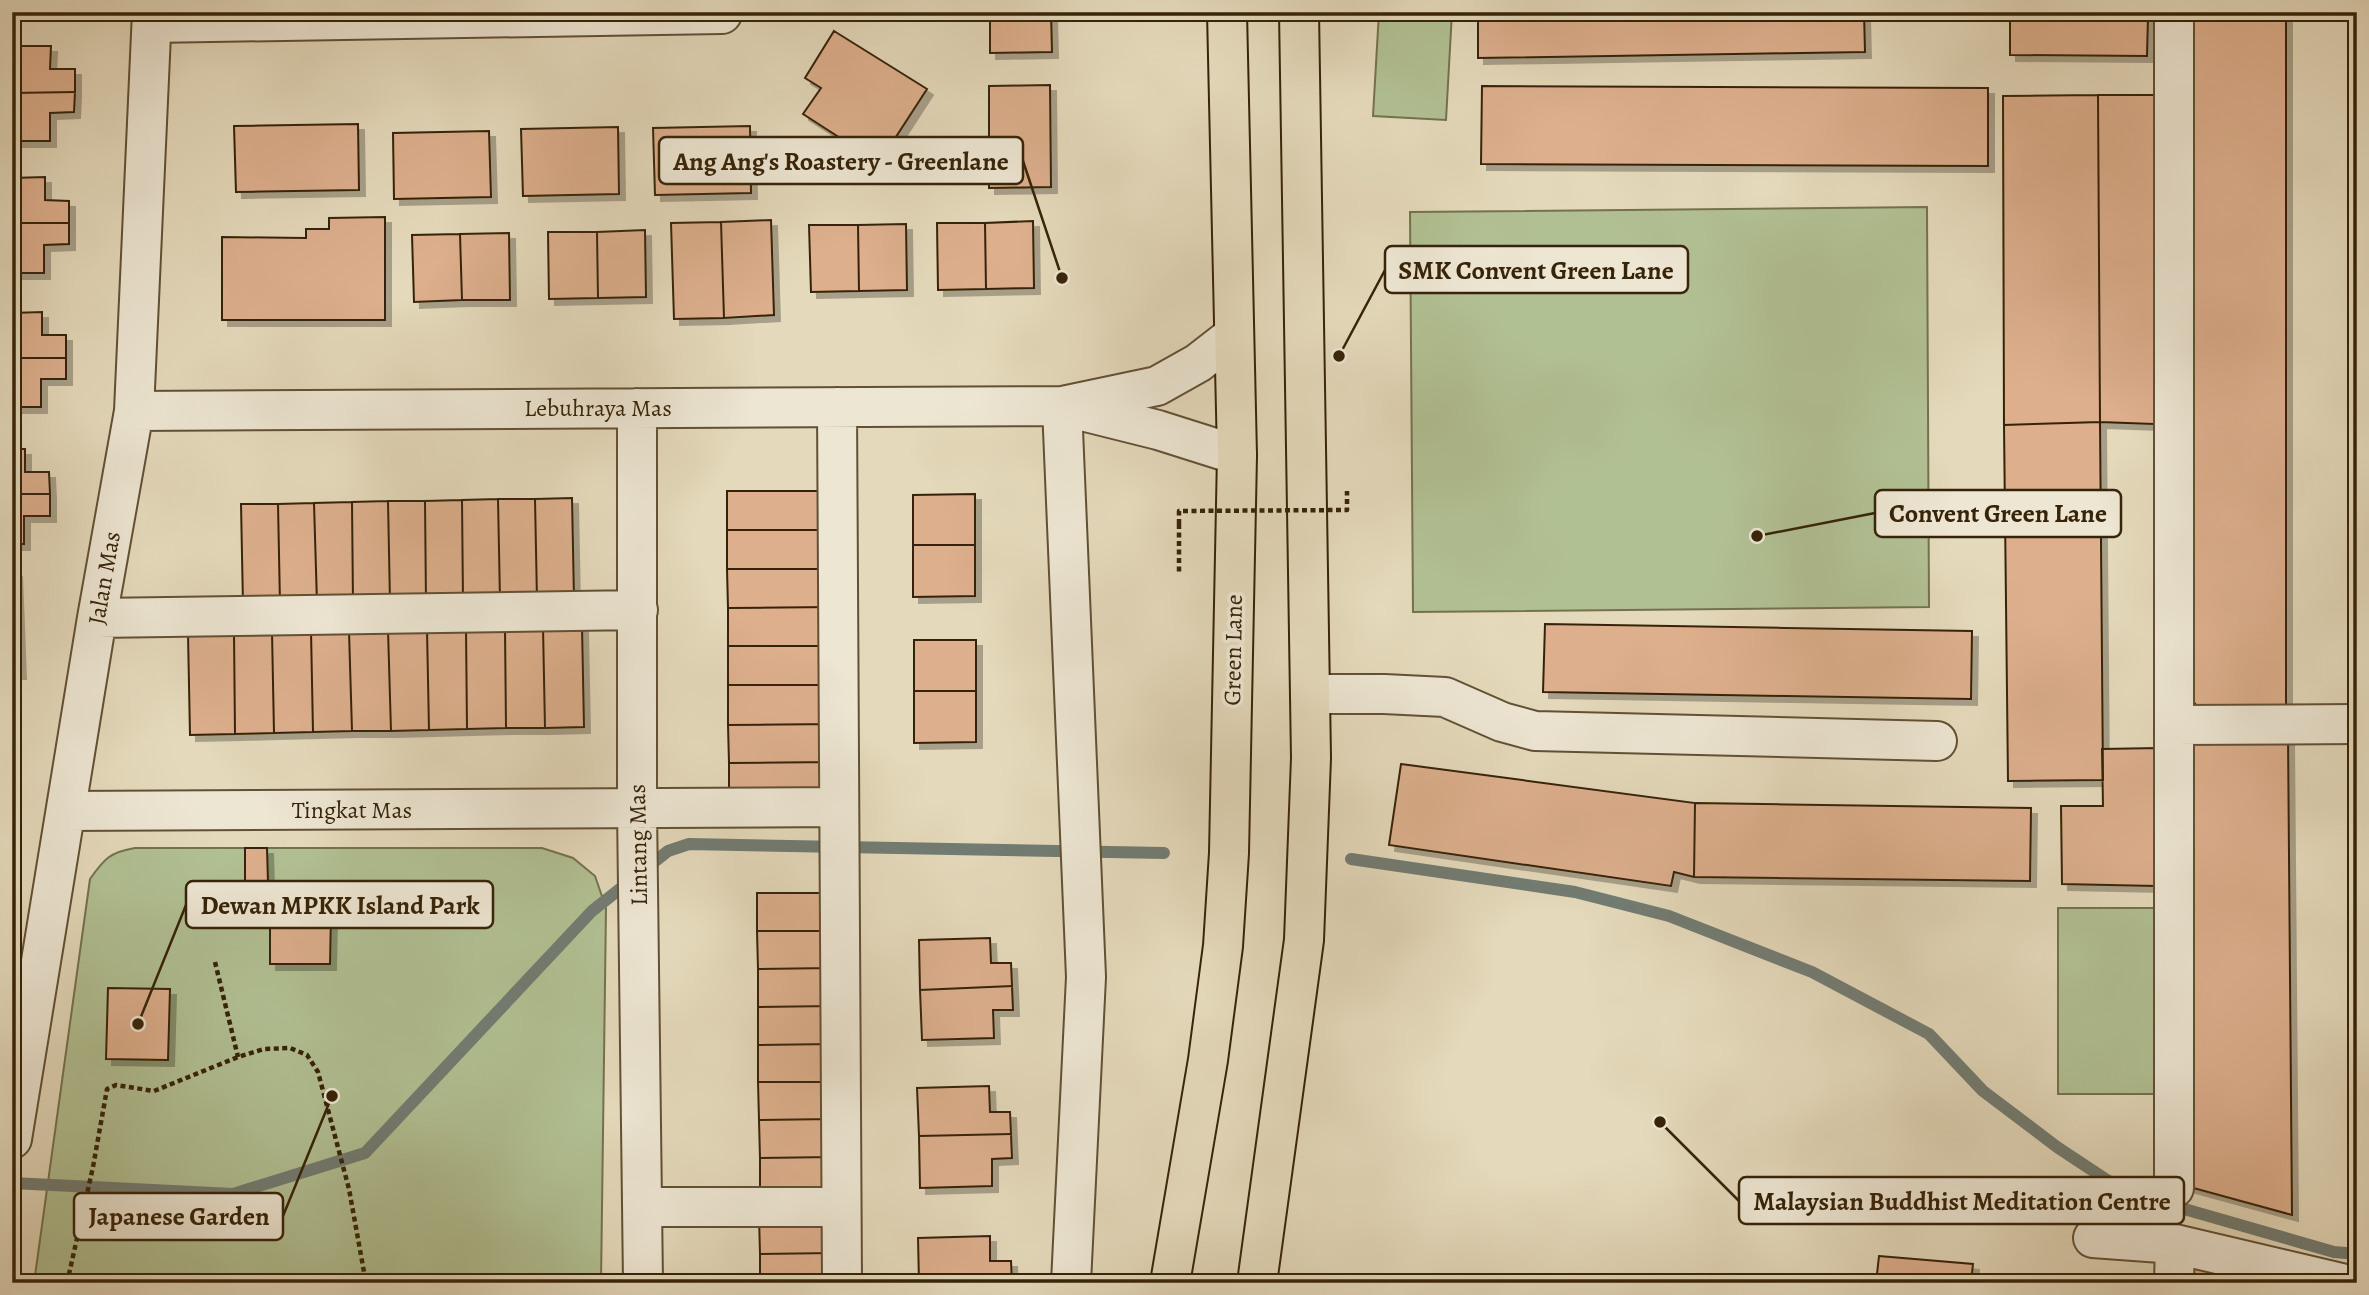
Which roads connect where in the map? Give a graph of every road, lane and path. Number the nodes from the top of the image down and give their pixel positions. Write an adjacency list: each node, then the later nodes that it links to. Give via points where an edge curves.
1 (1227, 12): 6 (highway, Green Lane)
2 (1299, 12): 16 (highway)
3 (2174, 12): 17 (street)
4 (722, 14): 5 (street)
5 (152, 18): 10 (street, Jalan Mas)
6 (1234, 335): 7 (street, Lebuhraya Mas, via 1157,386); 11 (highway, Green Lane)
7 (1062, 406): 8 (street, Lebuhraya Mas); 11 (street, Lebuhraya Mas); 35 (street, via 1086,976)
8 (837, 407): 9 (street, Lebuhraya Mas); 22 (street)
9 (637, 408): 10 (street, Lebuhraya Mas); 14 (street, Lintang Mas)
10 (134, 411): 15 (street, Jalan Mas)
11 (1237, 455): 36 (highway, Green Lane, via 1223,946)
12 (1347, 491): 13 (path, bridge, via 1347,510 1178,512)
13 (1179, 572)
14 (638, 610): 15 (street); 20 (street, Lintang Mas)
15 (97, 618): 21 (street, Jalan Mas)
16 (1310, 694): 19 (street, via 1445,697 1535,731); 37 (highway, via 1304,940)
17 (2174, 724): 18 (street); 26 (street)
18 (2357, 724)
19 (1937, 741)
20 (637, 809): 21 (street, Tingkat Mas); 22 (street, Tingkat Mas); 27 (street, Lintang Mas)
21 (66, 811): 25 (street, Jalan Mas)
22 (839, 813): 28 (street)
23 (215, 962): 24 (path)
24 (238, 1057): 31 (path, via 154,1091 116,1085 107,1089); 32 (path, via 290,1048 307,1055 318,1072 349,1189)
25 (12, 1139)
26 (2175, 1188)
27 (643, 1207): 28 (street); 33 (street, Lintang Mas)
28 (841, 1207): 34 (street)
29 (2093, 1238): 30 (street)
30 (2175, 1244): 38 (street); 39 (street)
31 (67, 1283)
32 (366, 1283)
33 (643, 1283)
34 (842, 1283)
35 (1071, 1283)
36 (1170, 1283)
37 (1257, 1283)
38 (2174, 1283)
39 (2341, 1283)

